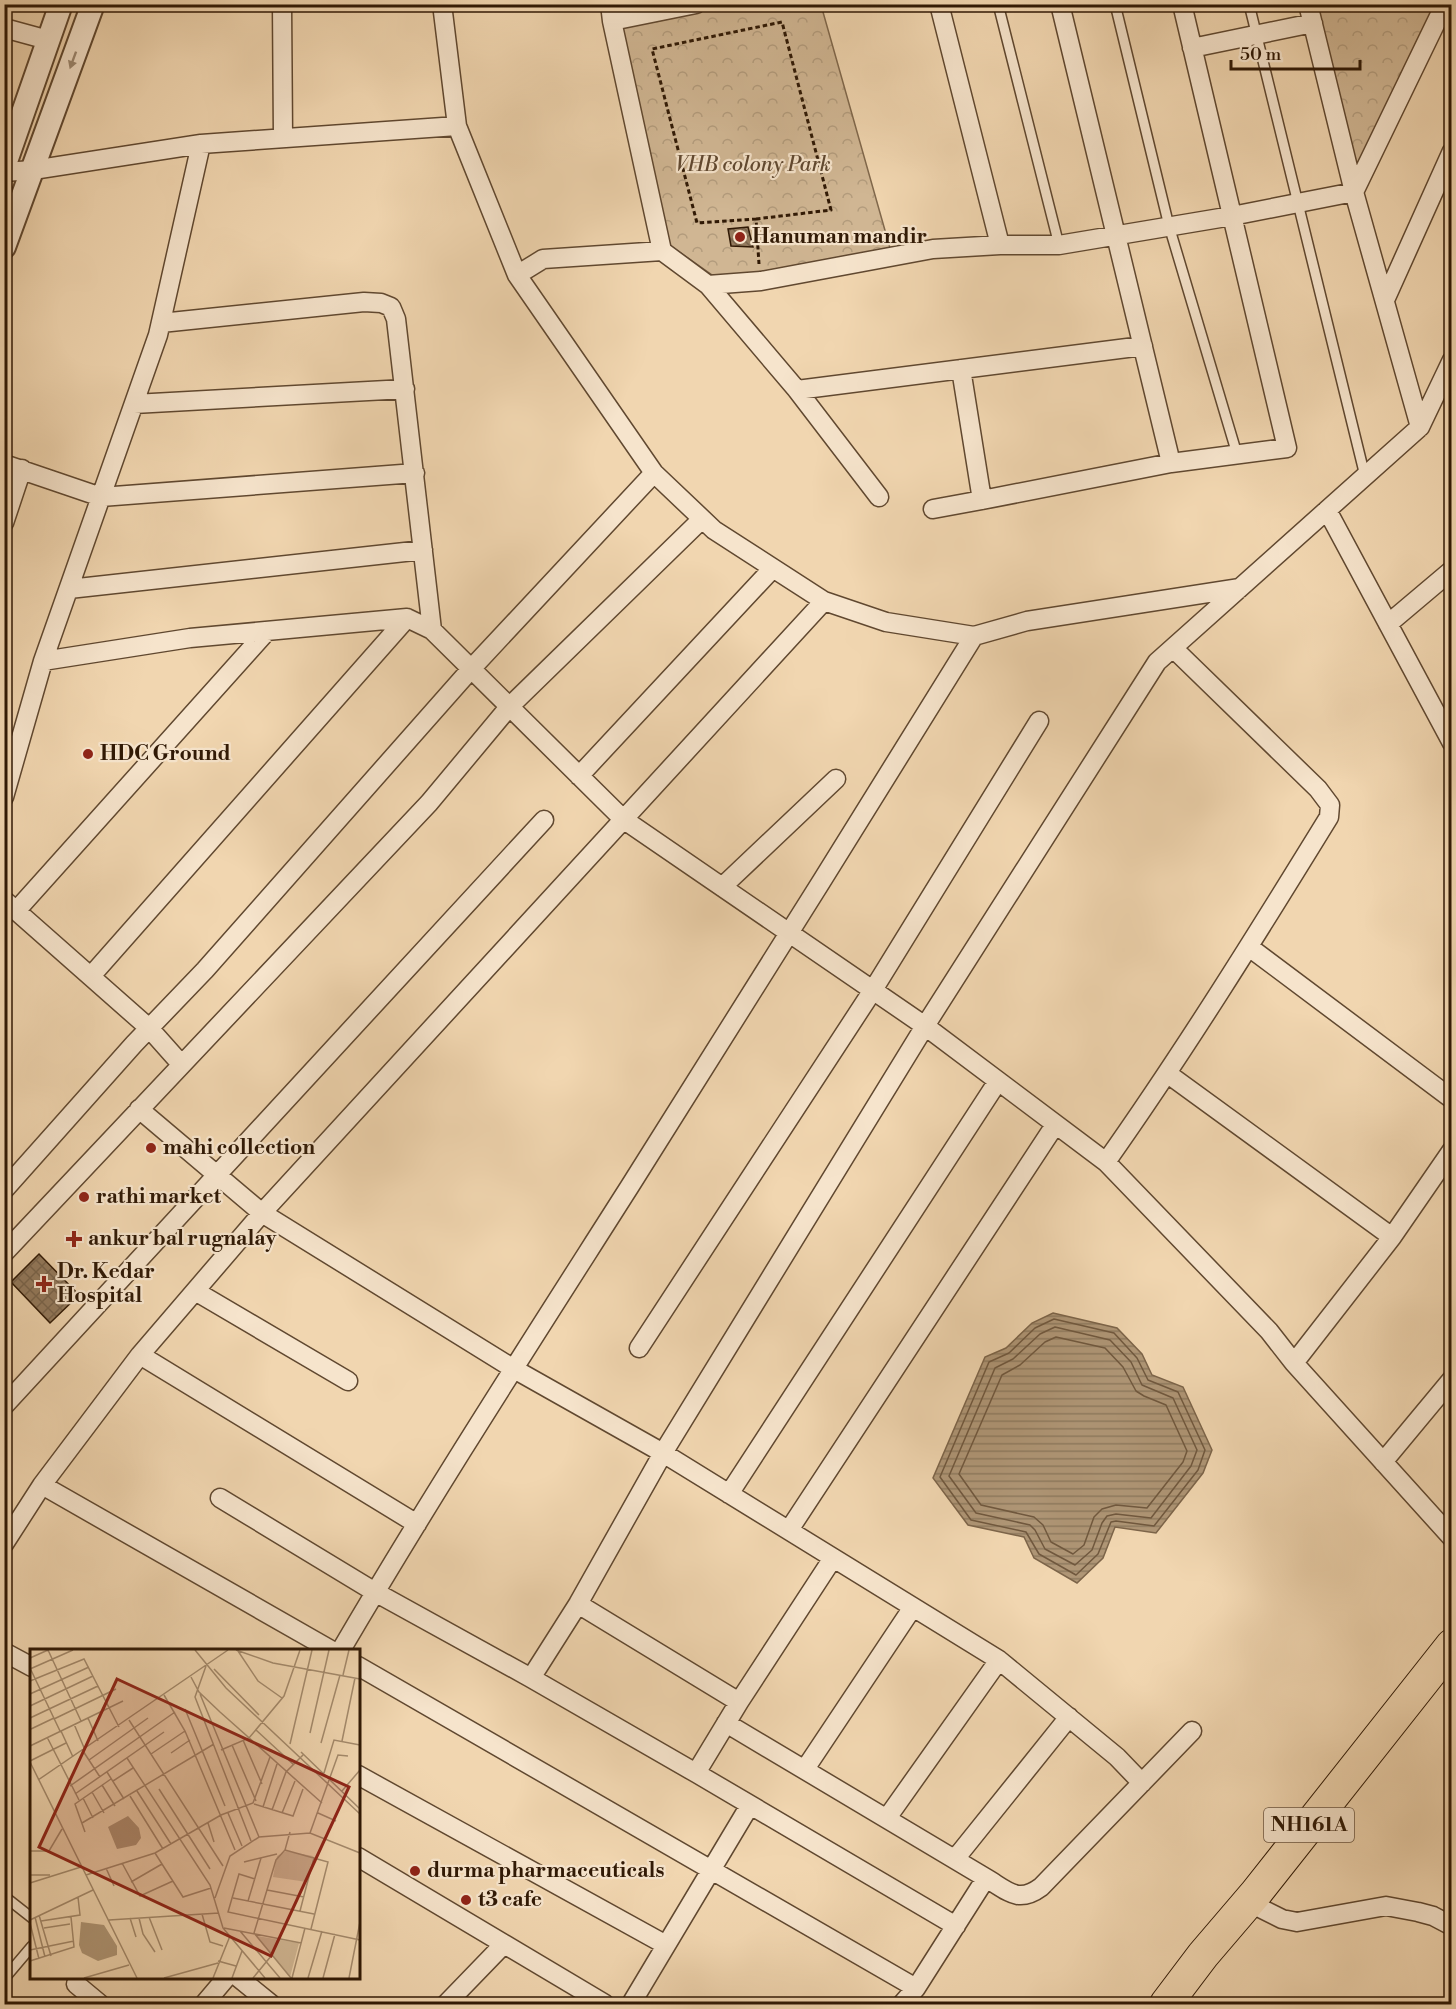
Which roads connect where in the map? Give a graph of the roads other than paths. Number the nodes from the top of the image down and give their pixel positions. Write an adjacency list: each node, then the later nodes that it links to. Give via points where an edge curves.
1 (60, 4): 18 (street)
2 (93, 4): 25 (street, one-way to 25)
3 (282, 4): 21 (street)
4 (442, 4): 20 (street)
5 (696, 4): 14 (street)
6 (939, 4): 32 (street)
7 (998, 4): 33 (lane)
8 (1060, 4): 31 (street)
9 (1115, 4): 30 (lane)
10 (1182, 4): 19 (street)
11 (1249, 4): 17 (lane)
12 (1308, 4): 15 (street)
13 (1445, 4): 27 (street)
14 (611, 13): 35 (street)
15 (1312, 24): 17 (street); 27 (street)
16 (4, 28): 18 (street)
17 (1256, 34): 19 (street); 28 (lane)
18 (48, 39): 24 (street)
19 (1192, 48): 29 (street)
20 (457, 126): 21 (street); 36 (street)
21 (283, 138): 22 (street)
22 (201, 144): 25 (street); 39 (street)
23 (1452, 151): 38 (street)
24 (4, 167)
25 (33, 170): 26 (street); 34 (street)
26 (4, 172)
27 (1354, 192): 28 (street); 38 (street)
28 (1298, 204): 29 (street); 52 (lane)
29 (1232, 216): 30 (street); 47 (street, via 1287,448)
30 (1169, 226): 31 (street); 47 (lane)
31 (1115, 235): 33 (street); 40 (street)
32 (1000, 245): 33 (street); 37 (street, via 933,249 760,280)
33 (1059, 245)
34 (4, 247)
35 (662, 251): 36 (street, via 543,259); 37 (street)
36 (517, 275): 51 (street)
37 (708, 285): 44 (street)
38 (1384, 300): 46 (street)
39 (161, 323): 43 (street, via 381,303 391,307 396,319); 45 (street)
40 (1143, 346): 42 (street); 48 (street)
41 (1452, 360): 46 (street)
42 (961, 369): 44 (street); 55 (street)
43 (405, 389): 45 (street); 50 (street)
44 (797, 390): 54 (street)
45 (134, 404): 53 (street)
46 (1420, 427): 52 (street)
47 (1237, 454): 48 (street)
48 (1171, 463): 55 (street)
49 (13, 467): 53 (street); 59 (street)
50 (415, 472): 53 (street); 60 (street)
51 (654, 472): 58 (street); 73 (street)
52 (1365, 476): 57 (street)
53 (102, 497): 64 (street)
54 (879, 497)
55 (982, 500): 56 (street)
56 (933, 508)
57 (1328, 510): 63 (street); 67 (street)
58 (702, 519): 61 (street); 74 (street)
59 (4, 523)
60 (423, 550): 64 (street); 68 (street)
61 (773, 568): 65 (street); 77 (street)
62 (1452, 570): 67 (street)
63 (1240, 588): 70 (street, via 1027,621); 71 (street)
64 (69, 589): 72 (street)
65 (824, 601): 70 (street, via 886,622); 80 (street)
66 (407, 618): 68 (street); 69 (street); 86 (street)
67 (1389, 624): 76 (street)
68 (432, 630): 73 (street)
69 (267, 631): 72 (street, via 190,638); 83 (street)
70 (974, 636): 84 (street)
71 (1173, 648): 85 (street, via 1330,805 1329,817); 88 (street, via 1157,662)
72 (44, 661): 79 (street)
73 (471, 669): 74 (street); 89 (street)
74 (509, 707): 77 (street); 90 (street, via 429,803)
75 (1039, 721): 87 (street)
76 (1452, 742)
77 (579, 776): 80 (street)
78 (837, 779): 82 (street)
79 (4, 797)
80 (623, 819): 82 (street); 100 (street)
81 (544, 820): 98 (street)
82 (722, 887): 84 (street)
83 (10, 906): 86 (street)
84 (790, 933): 87 (street); 107 (street)
85 (1249, 947): 91 (street); 93 (street)
86 (91, 976): 89 (street)
87 (873, 990): 88 (street); 104 (street)
88 (925, 1026): 92 (street); 111 (street)
89 (150, 1028): 90 (street); 99 (street)
90 (181, 1064): 94 (street)
91 (1168, 1074): 97 (street); 101 (street)
92 (998, 1081): 95 (street); 114 (street)
93 (1452, 1099)
94 (139, 1109): 98 (street); 102 (street)
95 (1055, 1125): 97 (street); 117 (street)
96 (1452, 1150): 101 (street)
97 (1106, 1162): 106 (street, via 1269,1331)
98 (217, 1175): 100 (street); 110 (street)
99 (4, 1190)
100 (262, 1213): 103 (street); 107 (street)
101 (1392, 1237): 106 (street)
102 (4, 1253)
103 (195, 1291): 105 (street); 109 (street)
104 (639, 1348)
105 (140, 1355): 113 (street); 116 (street)
106 (1294, 1363): 112 (street)
107 (514, 1369): 111 (street); 116 (street)
108 (1452, 1379): 112 (street)
109 (348, 1382)
110 (4, 1406)
111 (663, 1453): 114 (street); 122 (street)
112 (1383, 1462): 118 (street)
113 (42, 1485): 119 (street); 125 (street)
114 (729, 1494): 117 (street)
115 (220, 1497): 121 (street)
116 (417, 1524): 121 (street)
117 (789, 1530): 120 (street)
118 (1452, 1538)
119 (4, 1544)
120 (833, 1558): 123 (street); 132 (street)
121 (375, 1592): 126 (street); 131 (street)
122 (578, 1604): 131 (street); 132 (street)
123 (913, 1607): 128 (street); 136 (street)
124 (1452, 1645): 147 (highway, NH161A)
125 (329, 1649)
126 (342, 1649)
127 (4, 1652): 129 (street)
128 (999, 1660): 133 (street); 141 (street)
129 (30, 1666)
130 (360, 1667): 144 (street)
131 (531, 1678): 137 (street)
132 (739, 1702): 134 (street)
133 (1069, 1717): 139 (street); 143 (street)
134 (726, 1723): 136 (street); 137 (street)
135 (1192, 1731): 139 (street)
136 (805, 1769): 141 (street)
137 (696, 1773): 140 (street)
138 (360, 1776): 152 (street)
139 (1142, 1783): 145 (street, via 1032,1894 1016,1895)
140 (750, 1805): 144 (street); 149 (street)
141 (887, 1818): 143 (street)
142 (360, 1858): 151 (street)
143 (955, 1859): 145 (street)
144 (711, 1870): 152 (street); 158 (street)
145 (986, 1878): 149 (street)
146 (4, 1896): 148 (lane)
147 (1248, 1902): 150 (street, via 1288,1921 1386,1906 1433,1916); 166 (highway, NH161A)
148 (30, 1916)
149 (956, 1926): 158 (street)
150 (1452, 1926)
151 (504, 1944): 162 (street); 163 (street)
152 (666, 1945): 164 (street)
153 (30, 1948): 154 (lane)
154 (4, 1978)
155 (224, 1979): 160 (street)
156 (241, 1979): 161 (street)
157 (76, 1984): 159 (street)
158 (916, 1988): 165 (street)
159 (100, 2004)
160 (204, 2004)
161 (271, 2004)
162 (446, 2004)
163 (604, 2004)
164 (631, 2004)
165 (902, 2004)
166 (1166, 2004)

